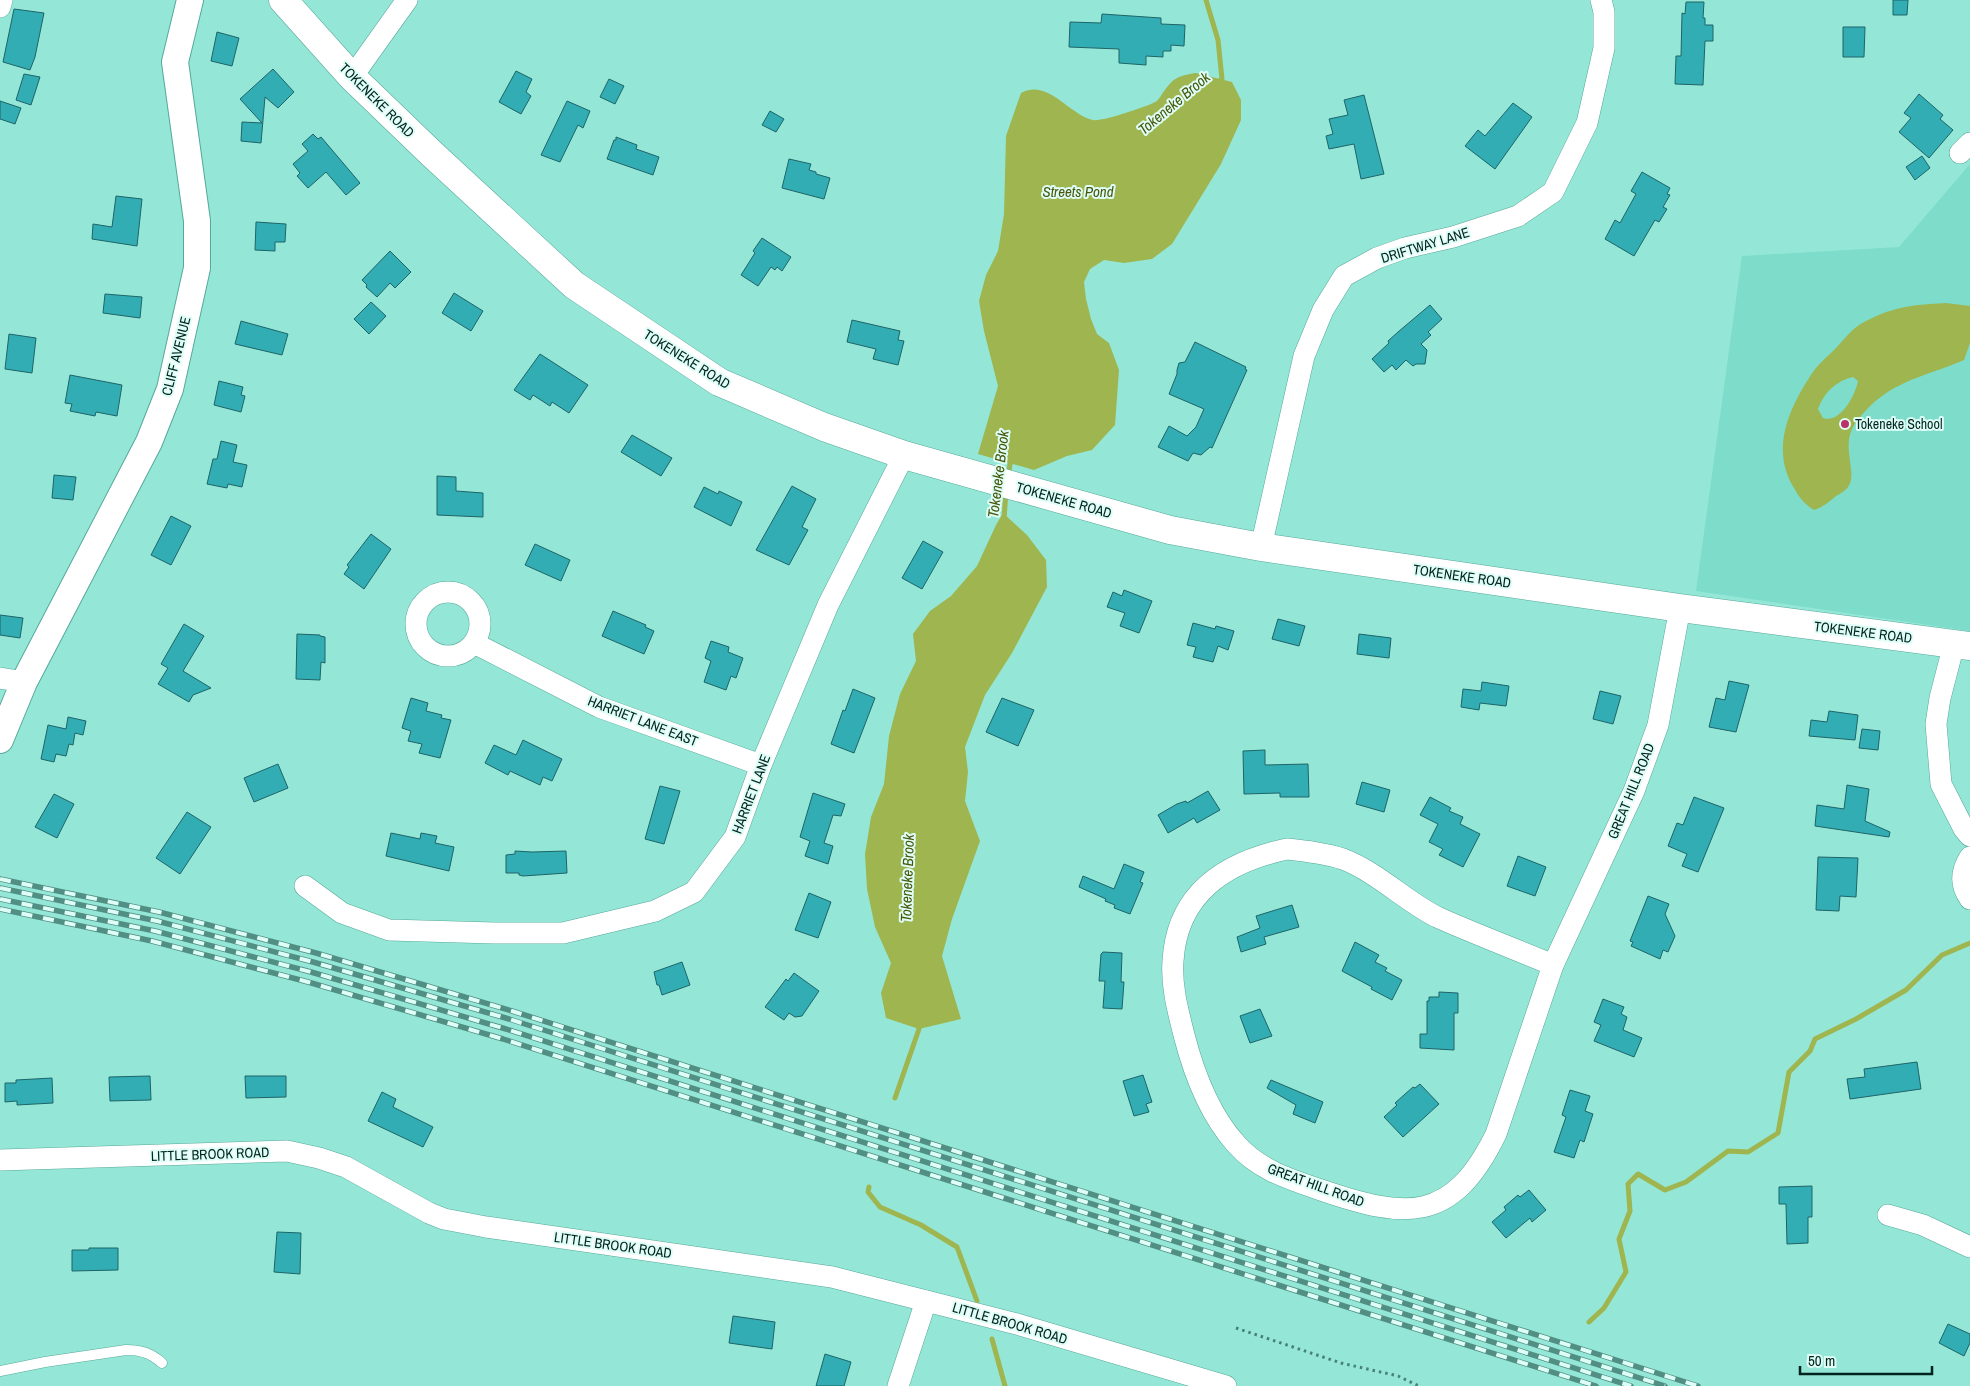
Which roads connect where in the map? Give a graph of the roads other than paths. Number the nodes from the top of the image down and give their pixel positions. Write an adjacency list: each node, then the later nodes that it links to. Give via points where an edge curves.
1 (2, 0): 6 (street)
2 (190, 0): 13 (street, CLIFF AVENUE, via 175,62 197,221 197,268 170,390 149,442)
3 (282, 0): 7 (main road, TOKENEKE ROAD)
4 (407, 0): 7 (street)
5 (1601, 0): 9 (street, DRIFTWAY LANE, via 1604,48 1587,123 1553,192 1518,216 1377,258 1344,276 1322,310 1304,356)
6 (0, 7)
7 (352, 77): 8 (main road, TOKENEKE ROAD, via 574,285 719,382 824,428)
8 (904, 455): 9 (main road, TOKENEKE ROAD, via 1170,530); 15 (street, HARRIET LANE, via 828,606)
9 (1261, 546): 10 (main road, TOKENEKE ROAD)
10 (1680, 608): 12 (main road, TOKENEKE ROAD); 20 (street, GREAT HILL ROAD, via 1658,725 1634,791)
11 (474, 643): 15 (street, HARRIET LANE EAST, via 599,707)
12 (1962, 645): 16 (street, via 1940,698 1936,724 1940,784)
13 (12, 680): 14 (street, CLIFF AVENUE)
14 (0, 740)
15 (761, 765): 18 (street, HARRIET LANE, via 735,837 694,892 654,911 563,933 389,930 342,913)
16 (1970, 836)
17 (1970, 857): 19 (street, via 1962,879)
18 (305, 886)
19 (1970, 899)
20 (1554, 965): 20 (street, GREAT HILL ROAD, via 1496,1134 1485,1156 1470,1177 1448,1197 1426,1207 1399,1210 1349,1199 1287,1178 1258,1164 1237,1145 1209,1105 1188,1049 1176,1001 1173,962 1176,938 1184,918 1212,880 1244,862 1287,849 1344,860 1436,916)
21 (0, 1160): 24 (street, LITTLE BROOK ROAD, via 287,1152 346,1167 444,1219 832,1277)
22 (1888, 1215): 23 (street, via 1923,1225)
23 (1970, 1247)
24 (926, 1301): 27 (street); 28 (street, LITTLE BROOK ROAD, via 1017,1324)
25 (162, 1363): 26 (lane, via 154,1355 126,1350)
26 (0, 1371)
27 (898, 1386)
28 (1226, 1386)

